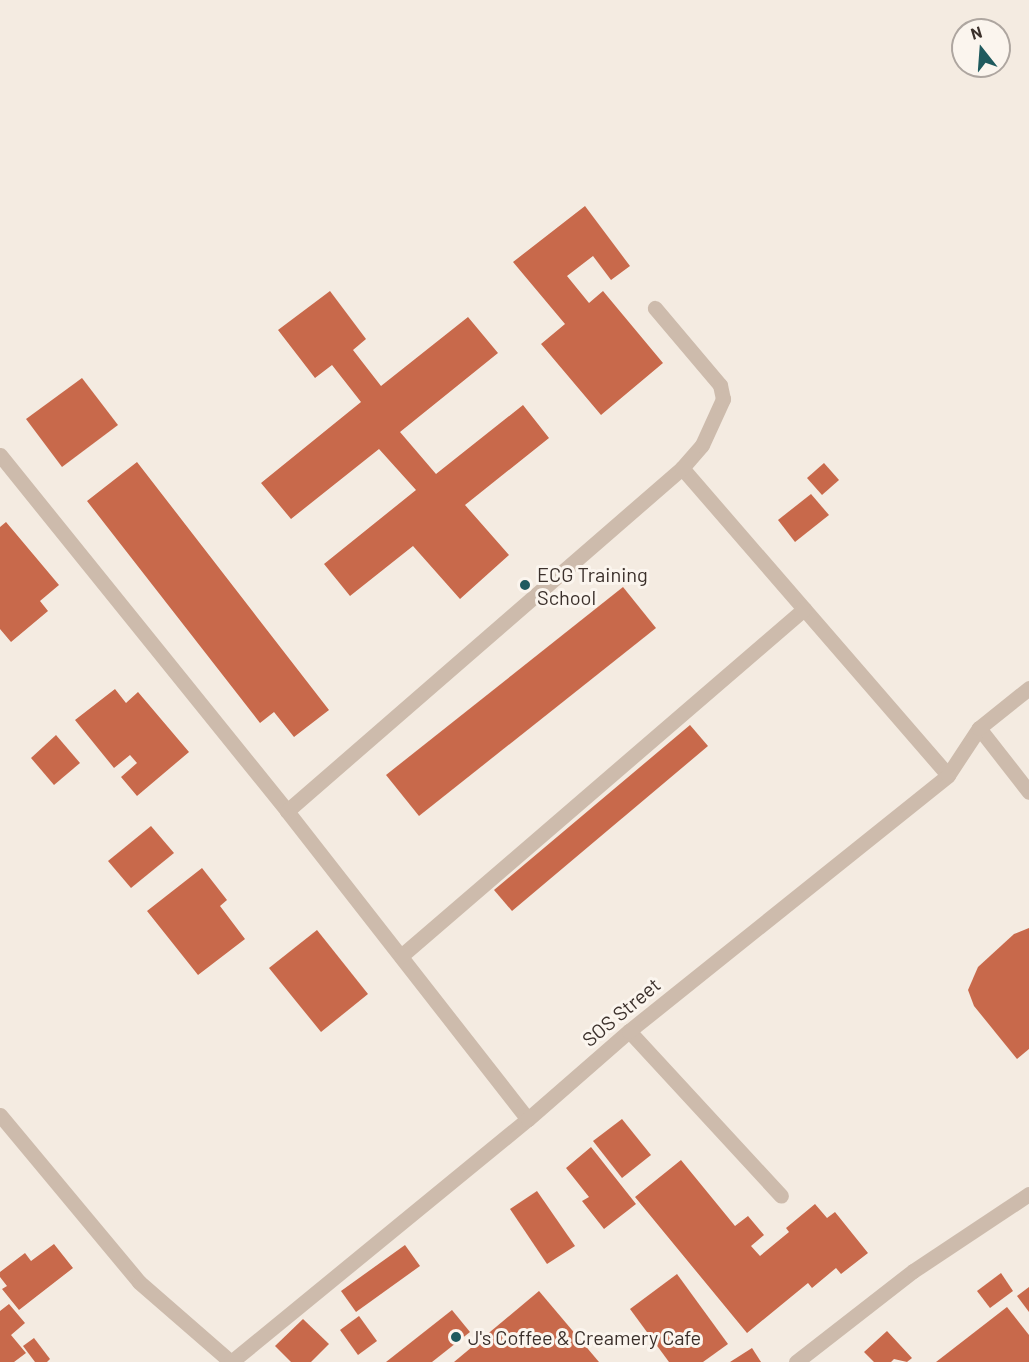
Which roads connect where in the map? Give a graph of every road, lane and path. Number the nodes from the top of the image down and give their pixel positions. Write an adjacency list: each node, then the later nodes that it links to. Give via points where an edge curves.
1 (655, 308): 3 (street, via 722,391 723,399 702,445)
2 (0, 455): 9 (street)
3 (682, 468): 4 (street); 9 (street)
4 (804, 609): 7 (street); 10 (street)
5 (1029, 688): 6 (street, SOS Street)
6 (979, 728): 7 (street, SOS Street); 8 (street)
7 (948, 775): 11 (street, SOS Street)
8 (1029, 792)
9 (287, 811): 10 (street)
10 (401, 956): 13 (street)
11 (629, 1031): 13 (street, SOS Street); 15 (street)
12 (0, 1115): 16 (street, via 139,1282)
13 (528, 1119): 16 (street, SOS Street)
14 (1029, 1194): 17 (street, via 913,1271)
15 (781, 1196)
16 (231, 1362)
17 (796, 1362)

